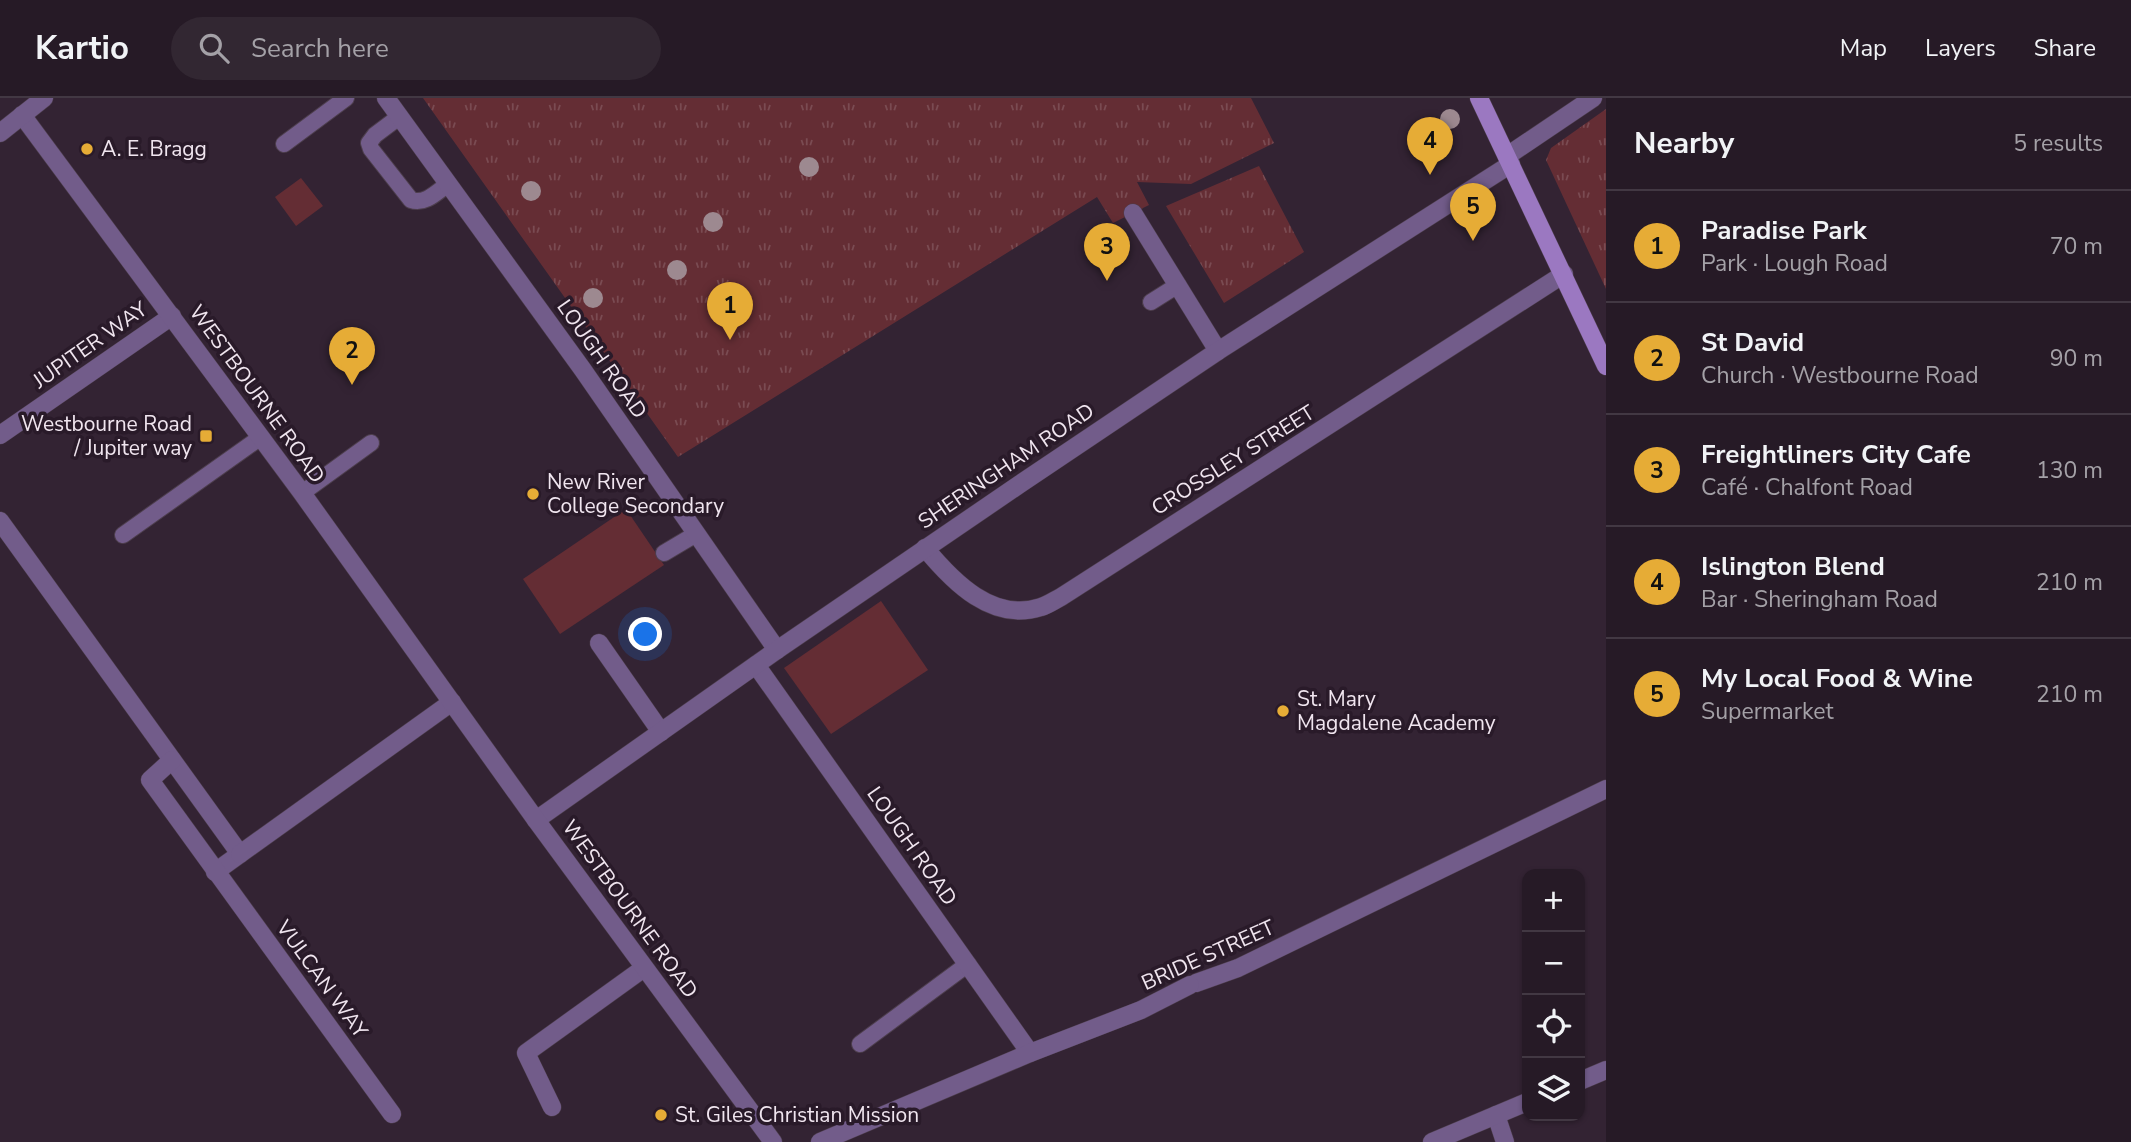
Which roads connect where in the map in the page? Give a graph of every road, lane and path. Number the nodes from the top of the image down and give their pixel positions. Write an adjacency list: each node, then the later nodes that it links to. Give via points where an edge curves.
1 (44, 98): 6 (street)
2 (346, 98): 9 (lane)
3 (386, 98): 7 (street, LOUGH ROAD)
4 (1479, 98): 10 (main road)
5 (1593, 98): 10 (street, SHERINGHAM ROAD)
6 (22, 115): 8 (street); 16 (street, WESTBOURNE ROAD)
7 (399, 117): 11 (street, LOUGH ROAD); 11 (lane, via 375,135 369,143 371,149 411,200 425,200)
8 (0, 133)
9 (284, 144)
10 (1509, 160): 13 (main road); 17 (street, SHERINGHAM ROAD)
11 (448, 184): 24 (street, LOUGH ROAD)
12 (1133, 213): 14 (street)
13 (1564, 275): 18 (main road); 26 (street, CROSSLEY STREET, via 1041,607 1019,611 979,600)
14 (1178, 285): 15 (lane); 17 (street)
15 (1151, 302)
16 (172, 316): 19 (street, JUPITER WAY); 20 (street, WESTBOURNE ROAD)
17 (1218, 351): 26 (street, SHERINGHAM ROAD)
18 (1606, 366)
19 (0, 435)
20 (261, 437): 22 (street, WESTBOURNE ROAD); 25 (lane)
21 (371, 443): 22 (lane)
22 (302, 493): 31 (street, WESTBOURNE ROAD)
23 (0, 521): 33 (street)
24 (696, 534): 27 (lane); 29 (street, LOUGH ROAD)
25 (123, 535)
26 (925, 548): 29 (street, SHERINGHAM ROAD)
27 (664, 553)
28 (598, 643): 32 (street)
29 (777, 650): 30 (street, SHERINGHAM ROAD)
30 (756, 665): 32 (street, SHERINGHAM ROAD); 38 (street, LOUGH ROAD)
31 (452, 702): 35 (street, WESTBOURNE ROAD); 36 (street)
32 (661, 732): 35 (street, SHERINGHAM ROAD)
33 (172, 760): 36 (street); 37 (street, VULCAN WAY, via 150,780)
34 (1606, 789): 41 (street, BRIDE STREET, via 1238,968)
35 (536, 820): 39 (street, WESTBOURNE ROAD)
36 (240, 854): 37 (street)
37 (215, 872): 46 (street, VULCAN WAY)
38 (968, 964): 40 (lane); 41 (street, LOUGH ROAD)
39 (644, 968): 45 (street, via 526,1053); 48 (street, WESTBOURNE ROAD)
40 (860, 1044)
41 (1030, 1053): 49 (street, BRIDE STREET)
42 (1606, 1070): 43 (street)
43 (1585, 1079)
44 (1522, 1104): 47 (street)
45 (552, 1107)
46 (392, 1114)
47 (1496, 1115): 50 (street); 51 (street)
48 (773, 1142)
49 (820, 1142)
50 (1432, 1142)
51 (1505, 1142)

